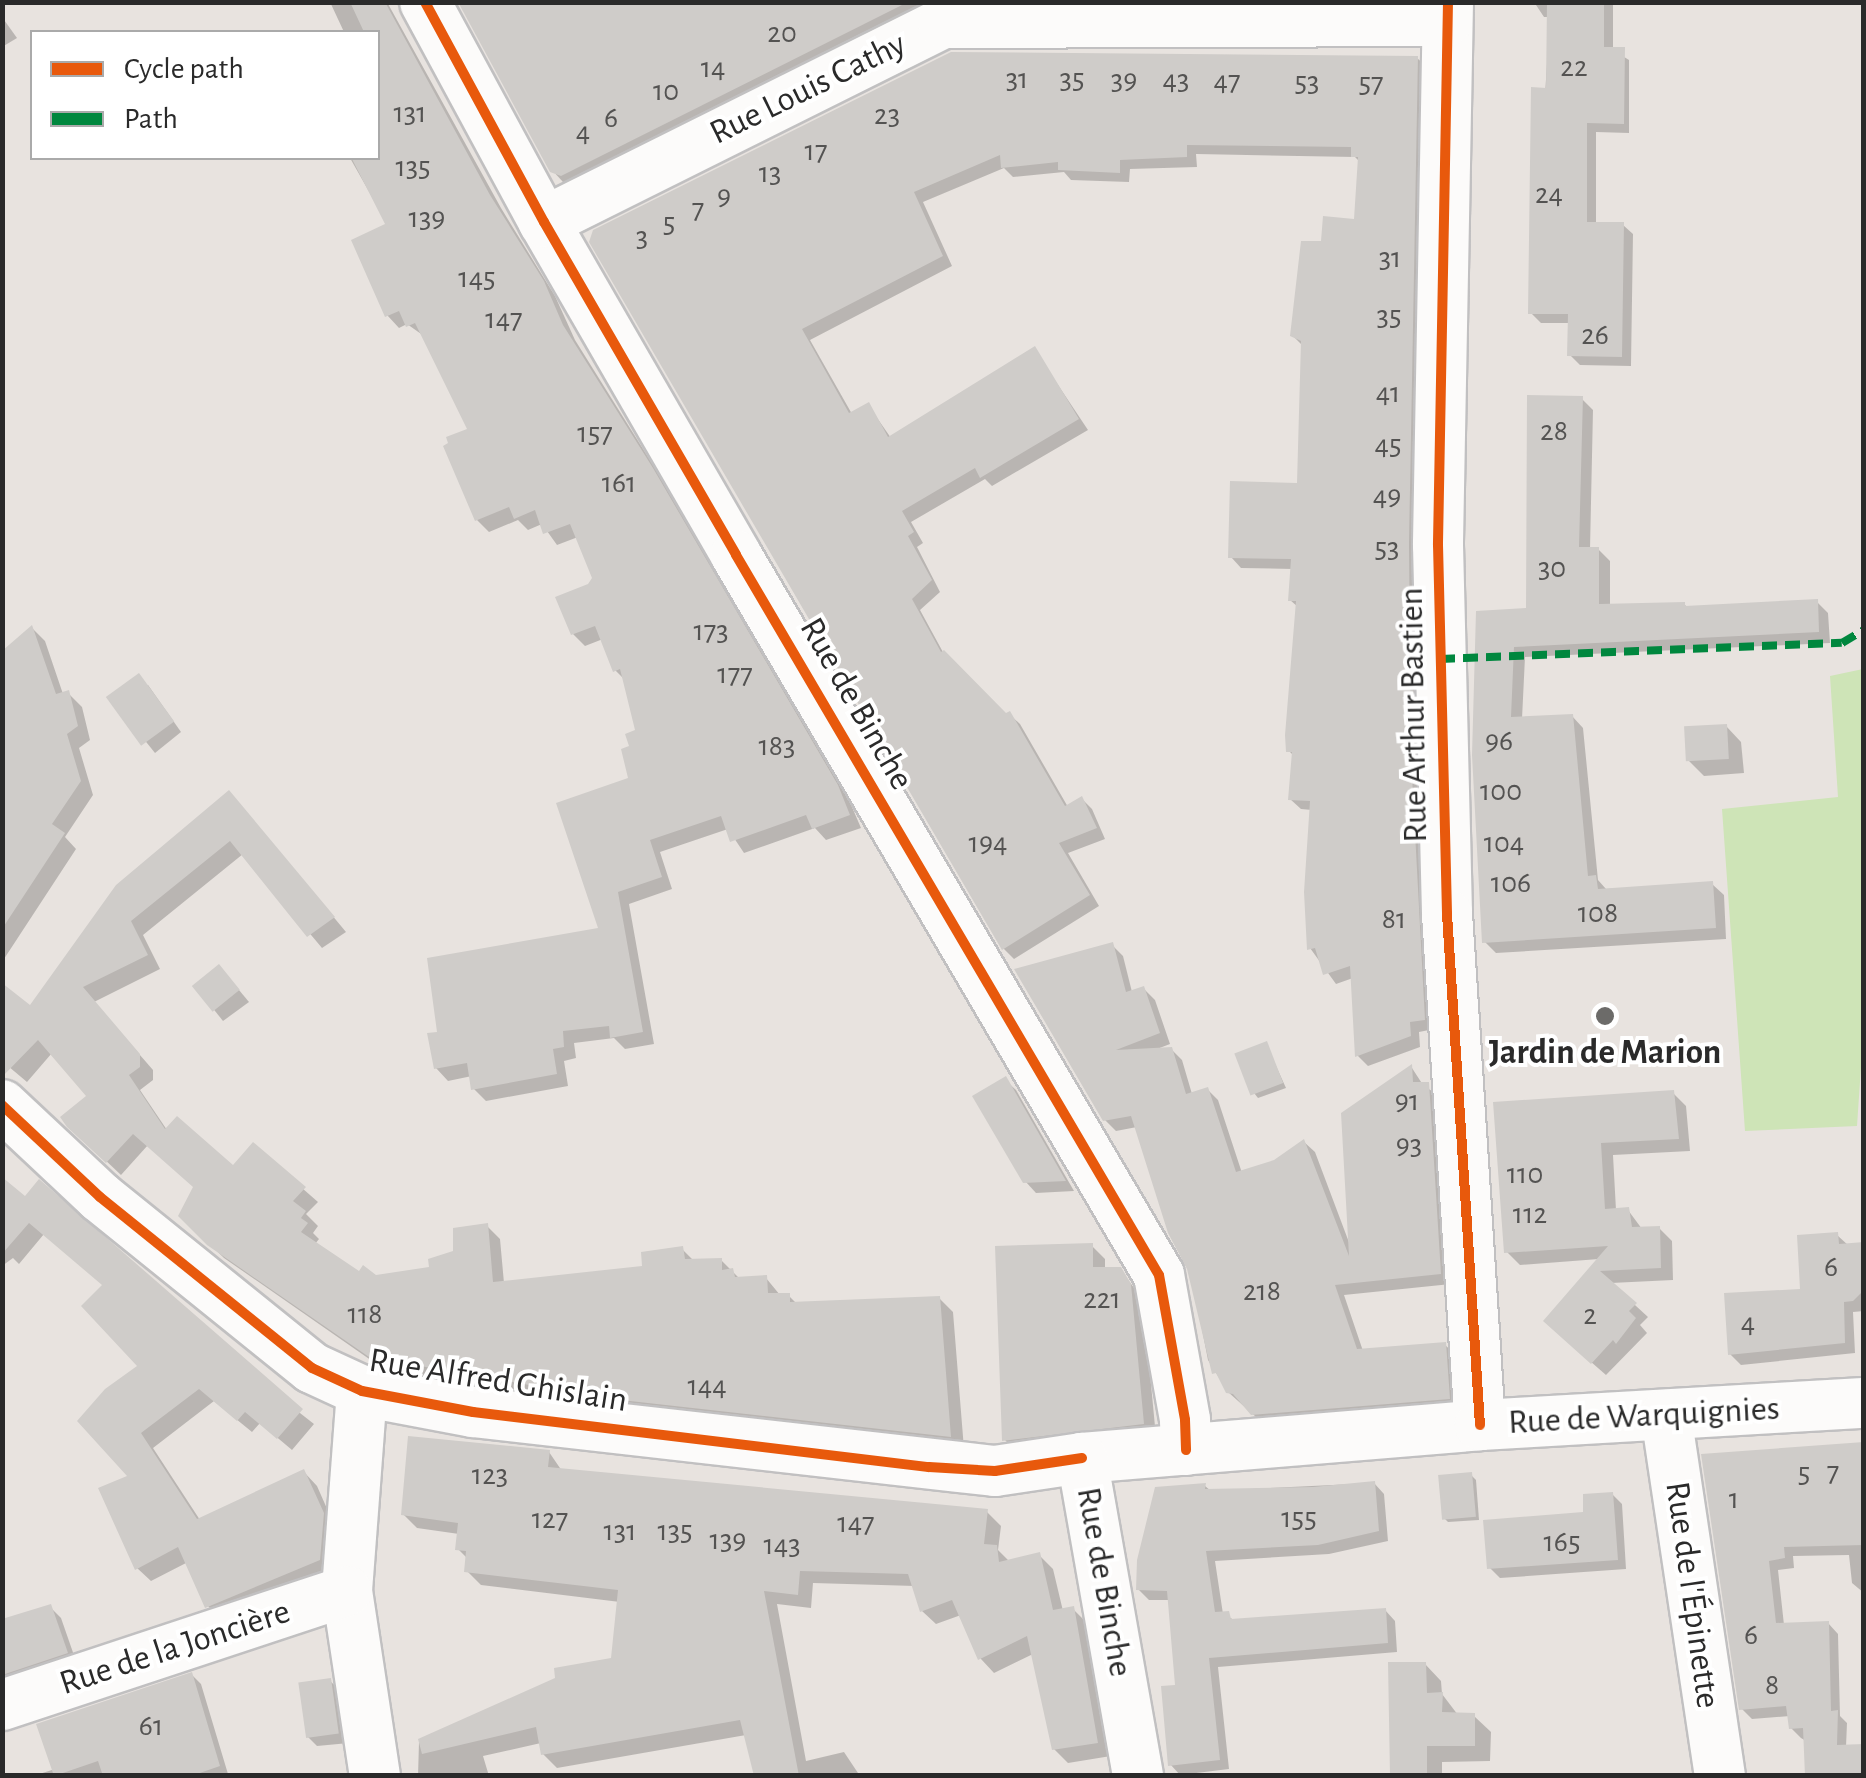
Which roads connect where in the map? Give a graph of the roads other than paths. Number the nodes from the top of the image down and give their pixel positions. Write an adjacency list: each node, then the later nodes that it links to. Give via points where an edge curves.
1 (424, 2): 3 (street, Rue de Binche)
2 (1448, 12): 3 (street, Rue Louis Cathy, via 943,23); 8 (street, Rue Arthur Bastien, via 1438,546 1446,914)
3 (544, 222): 9 (street, Rue de Binche, via 1160,1275)
4 (2, 1105): 5 (street, Rue Alfred Ghislain, via 100,1197 312,1368)
5 (362, 1391): 10 (street, Rue Alfred Ghislain, via 472,1412 929,1467 995,1471); 11 (street)
6 (1864, 1403): 7 (street, Rue de Warquignies)
7 (1666, 1414): 8 (street, Rue de Warquignies); 15 (street, Rue de l'Épinette)
8 (1480, 1425): 9 (street, Rue de Warquignies)
9 (1186, 1450): 10 (street, Rue de Binche)
10 (1082, 1458): 14 (street, Rue de Binche)
11 (347, 1591): 12 (street, Rue de la Joncière); 13 (street)
12 (2, 1705)
13 (375, 1776)
14 (1138, 1776)
15 (1720, 1776)

